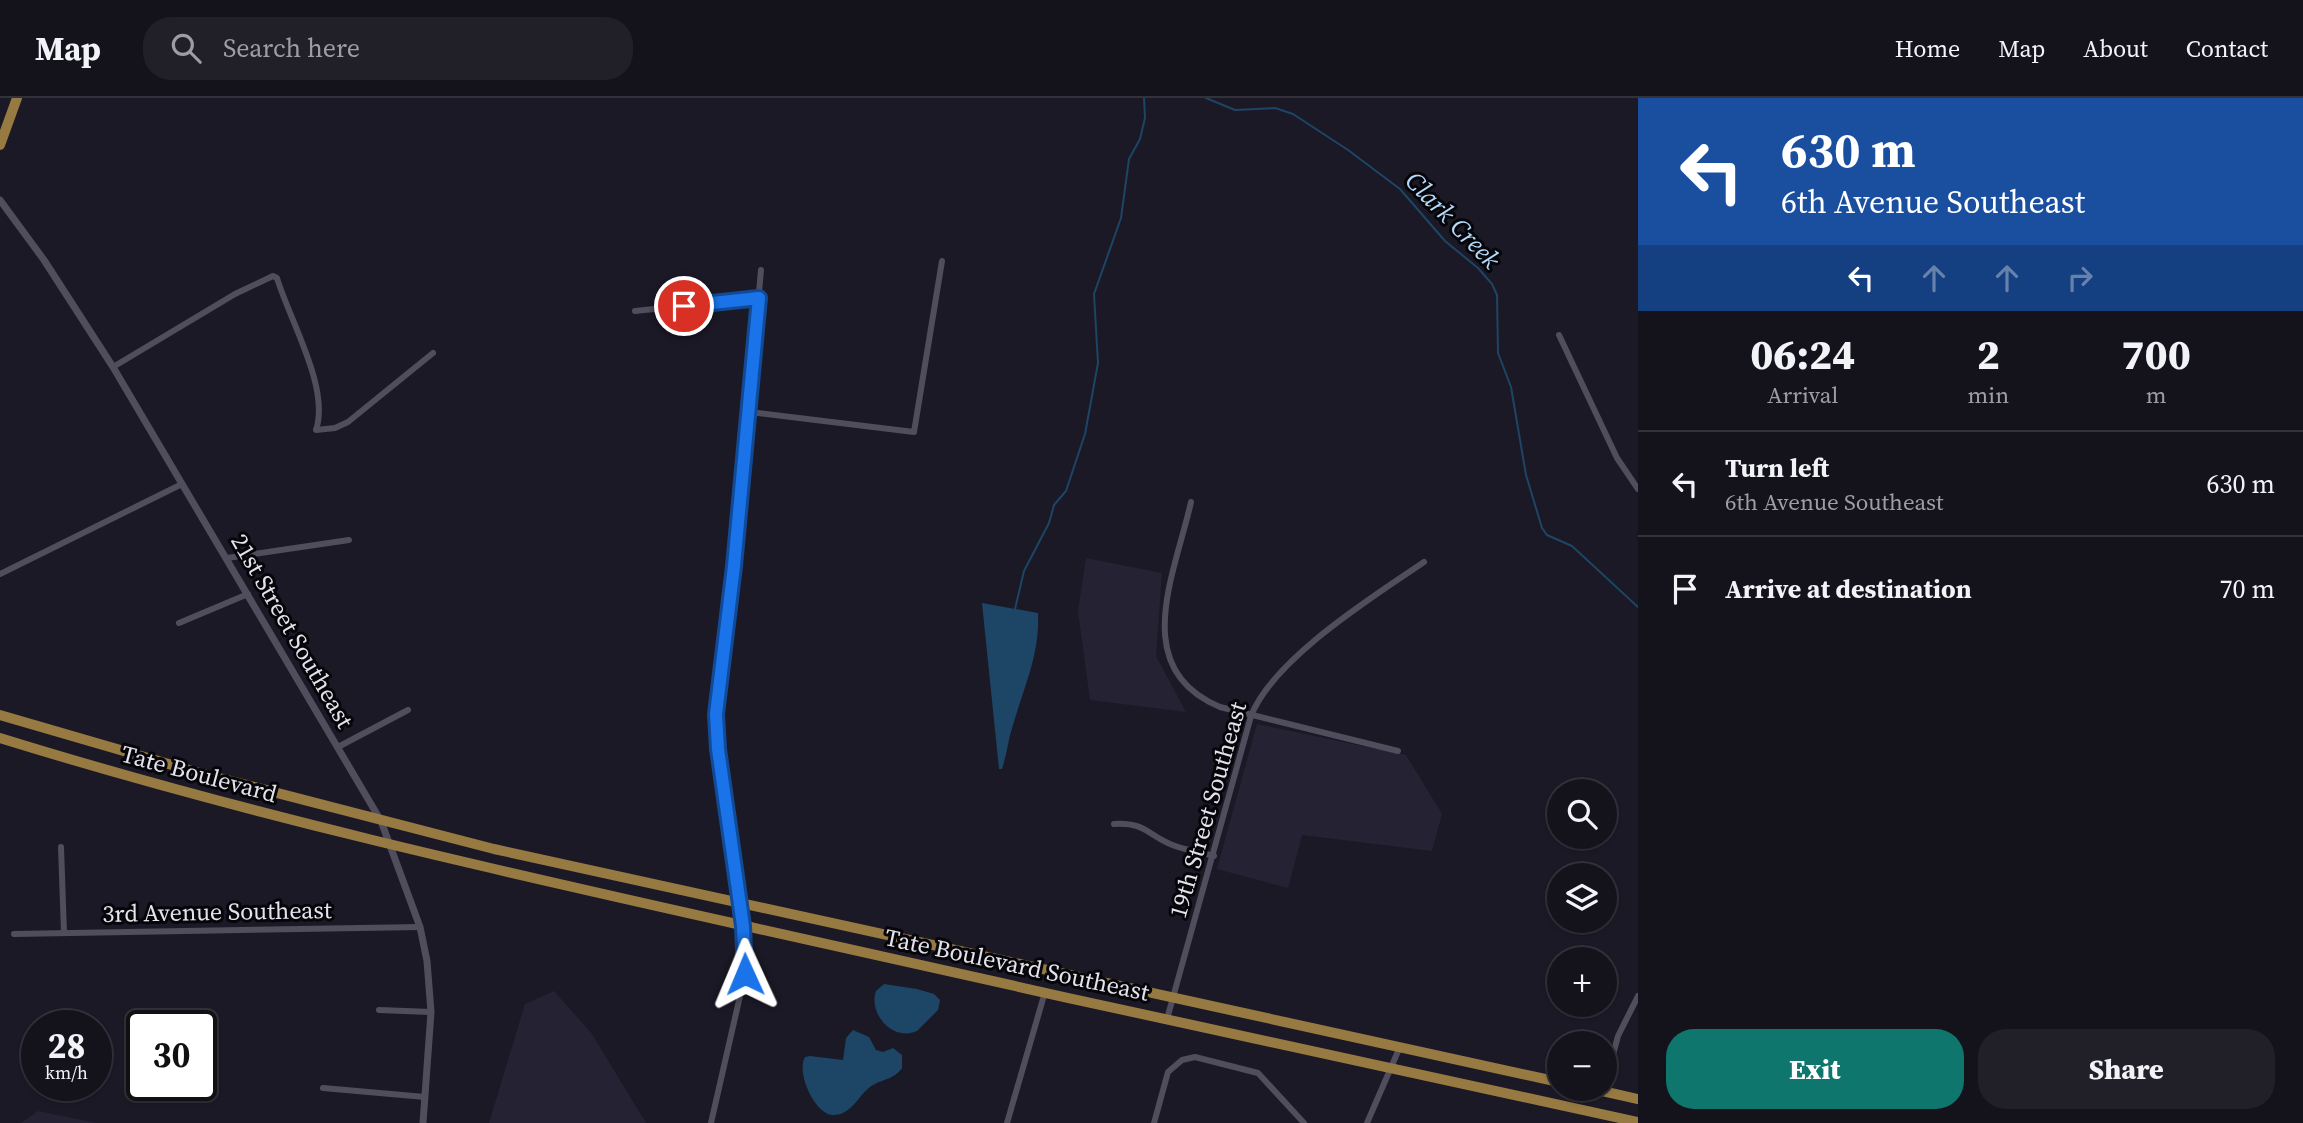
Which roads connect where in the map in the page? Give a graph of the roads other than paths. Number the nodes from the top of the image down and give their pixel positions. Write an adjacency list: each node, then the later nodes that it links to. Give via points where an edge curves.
1 (18, 98): 2 (main road)
2 (0, 145)
3 (0, 200): 10 (street, 21st Street Southeast)
4 (942, 261): 11 (street, via 914,432)
5 (761, 270): 6 (street)
6 (759, 298): 7 (street); 11 (street)
7 (635, 311)
8 (1559, 335): 13 (street, via 1617,458)
9 (433, 353): 10 (street, via 348,422 316,430 320,411 316,382 273,276)
10 (113, 368): 12 (street, 21st Street Southeast)
11 (749, 412): 32 (street, via 716,714)
12 (182, 484): 16 (street, 21st Street Southeast); 18 (street)
13 (1638, 489)
14 (1191, 502): 23 (street, via 1165,612 1167,655 1180,680 1196,696)
15 (349, 540): 16 (street)
16 (227, 558): 19 (street, 21st Street Southeast)
17 (1424, 562): 23 (street, 19th Street Southeast, via 1365,603 1280,673)
18 (0, 574)
19 (248, 594): 20 (street); 25 (street, 21st Street Southeast)
20 (179, 623)
21 (408, 710): 25 (street)
22 (0, 715): 27 (main road, Tate Boulevard)
23 (1251, 716): 26 (street); 31 (street, 19th Street Southeast)
24 (0, 738): 29 (main road, Tate Boulevard)
25 (338, 747): 27 (street, 21st Street Southeast)
26 (1398, 751)
27 (381, 821): 29 (street, 21st Street Southeast); 32 (main road, Tate Boulevard Southeast)
28 (1114, 824): 31 (street, via 1129,823 1168,843)
29 (389, 846): 33 (main road, Tate Boulevard Southeast); 34 (street, 21st Street Southeast)
30 (61, 847): 35 (street)
31 (1214, 856): 39 (street, 19th Street Southeast)
32 (739, 901): 33 (street); 39 (main road, Tate Boulevard Southeast)
33 (743, 926): 37 (main road, Tate Boulevard Southeast); 53 (street, via 743,986)
34 (420, 927): 35 (street, 3rd Avenue Southeast); 41 (street, 21st Street Southeast)
35 (64, 933): 36 (street, 3rd Avenue Southeast)
36 (13, 934)
37 (1045, 992): 42 (main road, Tate Boulevard Southeast); 54 (street)
38 (1638, 996): 43 (street)
39 (1173, 998): 42 (street, 19th Street Southeast); 44 (main road, Tate Boulevard Southeast)
40 (379, 1010): 41 (street)
41 (431, 1012): 49 (street, 21st Street Southeast)
42 (1167, 1018): 45 (main road, Tate Boulevard Southeast)
43 (1617, 1041)
44 (1399, 1049): 45 (street); 46 (main road, Tate Boulevard Southeast)
45 (1392, 1069): 51 (main road, Tate Boulevard Southeast); 57 (street)
46 (1547, 1080)
47 (323, 1088): 49 (street)
48 (1617, 1092): 50 (main road)
49 (425, 1097): 52 (street, 21st Street Southeast)
50 (1638, 1099)
51 (1638, 1122)
52 (423, 1123)
53 (711, 1123)
54 (1007, 1123)
55 (1154, 1123): 56 (street, via 1168,1072 1182,1060 1195,1057 1258,1073)
56 (1304, 1123)
57 (1367, 1123)

